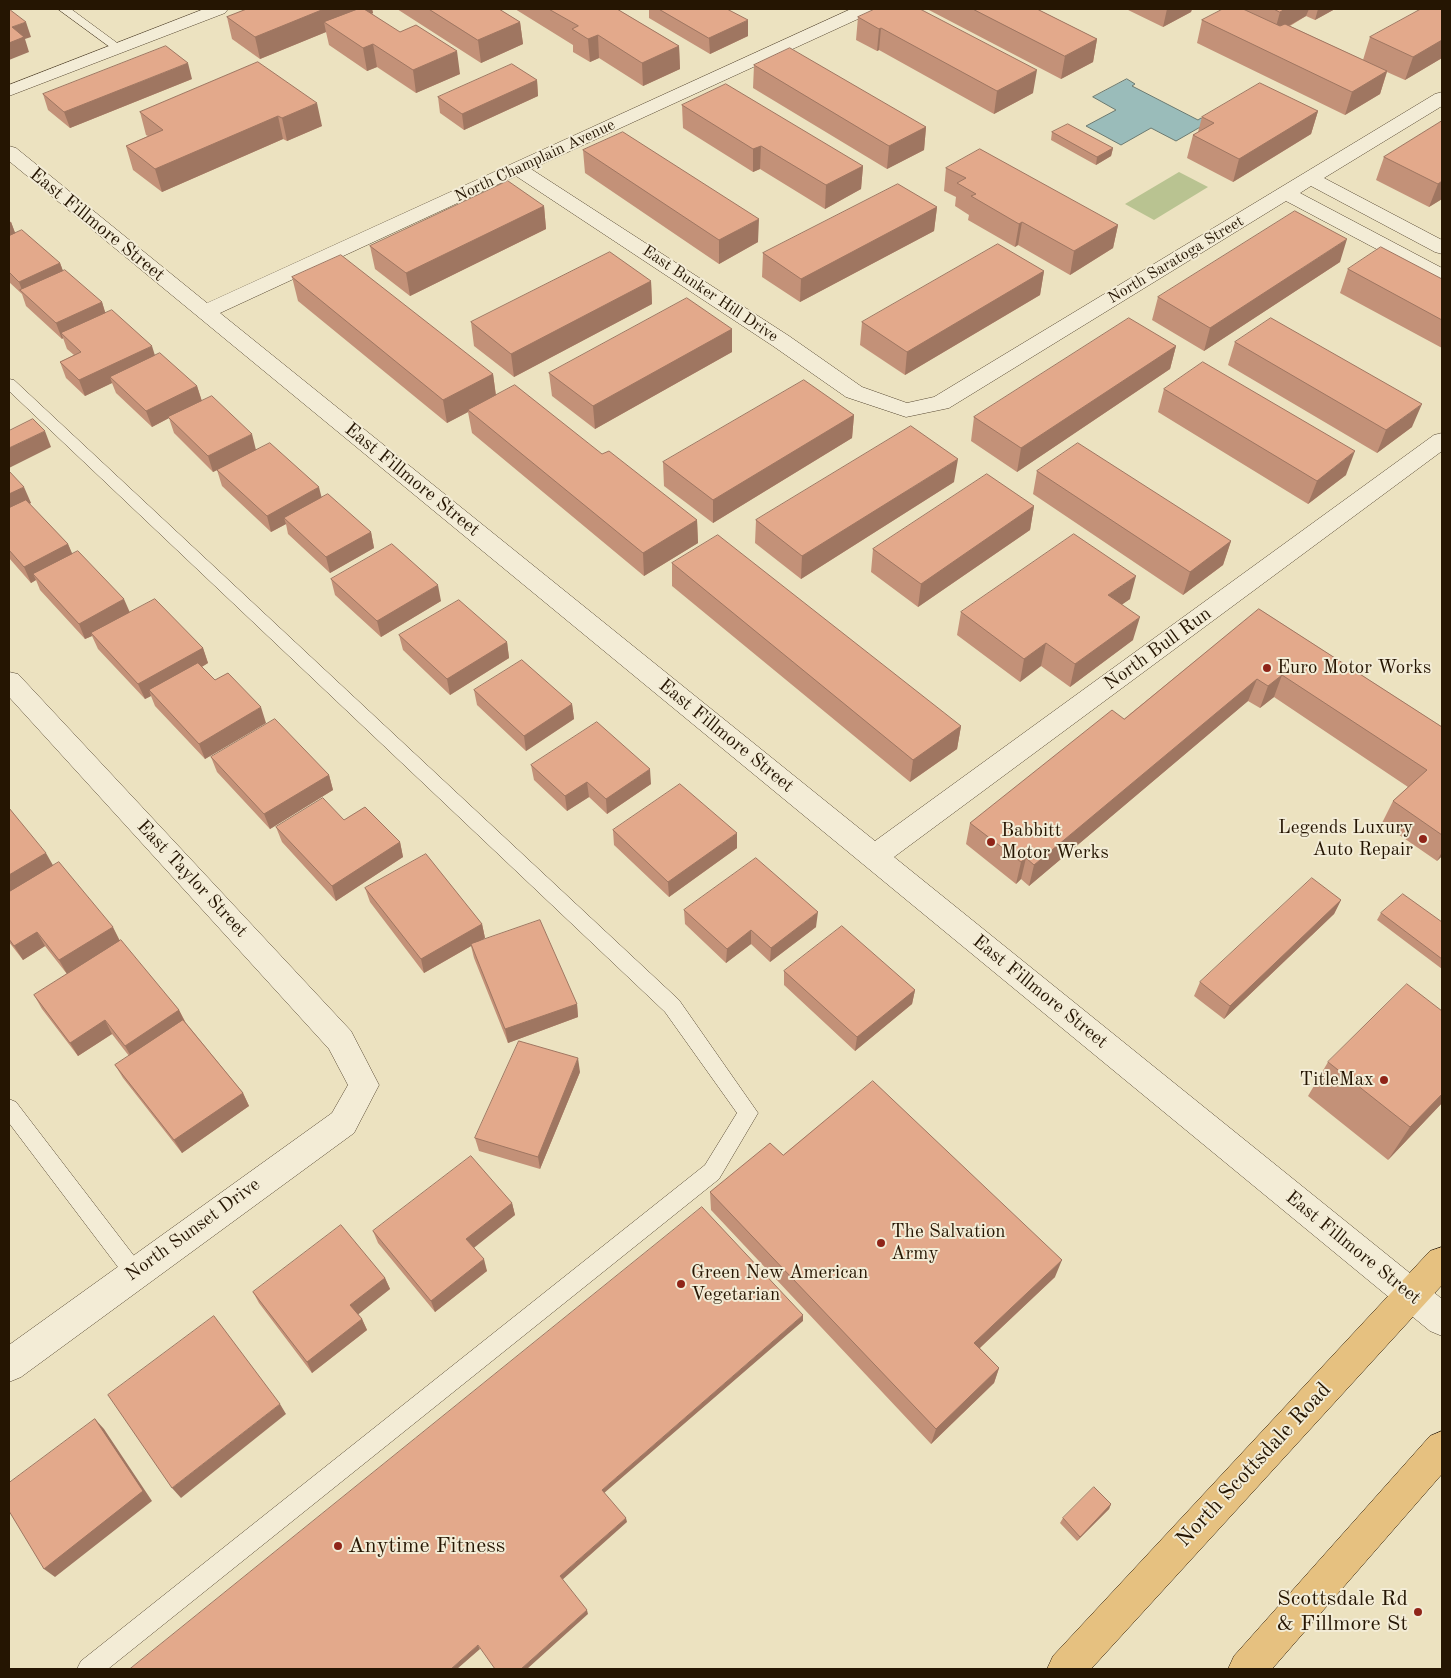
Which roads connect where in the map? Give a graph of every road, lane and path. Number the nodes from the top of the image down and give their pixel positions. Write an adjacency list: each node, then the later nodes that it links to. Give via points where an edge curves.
1 (64, 9): 4 (lane)
2 (219, 9): 4 (street)
3 (865, 9): 8 (street, North Champlain Avenue)
4 (118, 48): 5 (street)
5 (9, 91)
6 (1442, 98): 9 (street, North Saratoga Street)
7 (9, 152): 13 (street, East Fillmore Street)
8 (518, 169): 13 (street, North Champlain Avenue); 15 (street, East Bunker Hill Drive, via 854,392)
9 (1310, 178): 10 (street, North Saratoga Street); 11 (street)
10 (1286, 193): 12 (street); 15 (street, North Saratoga Street, via 941,403)
11 (1442, 248)
12 (1442, 276)
13 (204, 312): 18 (street, East Fillmore Street)
14 (9, 383): 27 (lane, via 672,1006 748,1113 712,1172)
15 (906, 410)
16 (1442, 440): 18 (street, North Bull Run)
17 (9, 681): 19 (street, East Taylor Street, via 340,1040)
18 (874, 858): 23 (street, East Fillmore Street)
19 (364, 1085): 22 (street, North Sunset Drive, via 343,1123)
20 (9, 1108): 22 (lane)
21 (1442, 1262): 23 (main road, North Scottsdale Road)
22 (134, 1272): 25 (street, North Sunset Drive)
23 (1411, 1294): 24 (street, East Fillmore Street); 28 (main road, North Scottsdale Road)
24 (1442, 1320)
25 (9, 1364)
26 (1442, 1448): 29 (main road)
27 (89, 1669)
28 (1066, 1669)
29 (1247, 1669)

